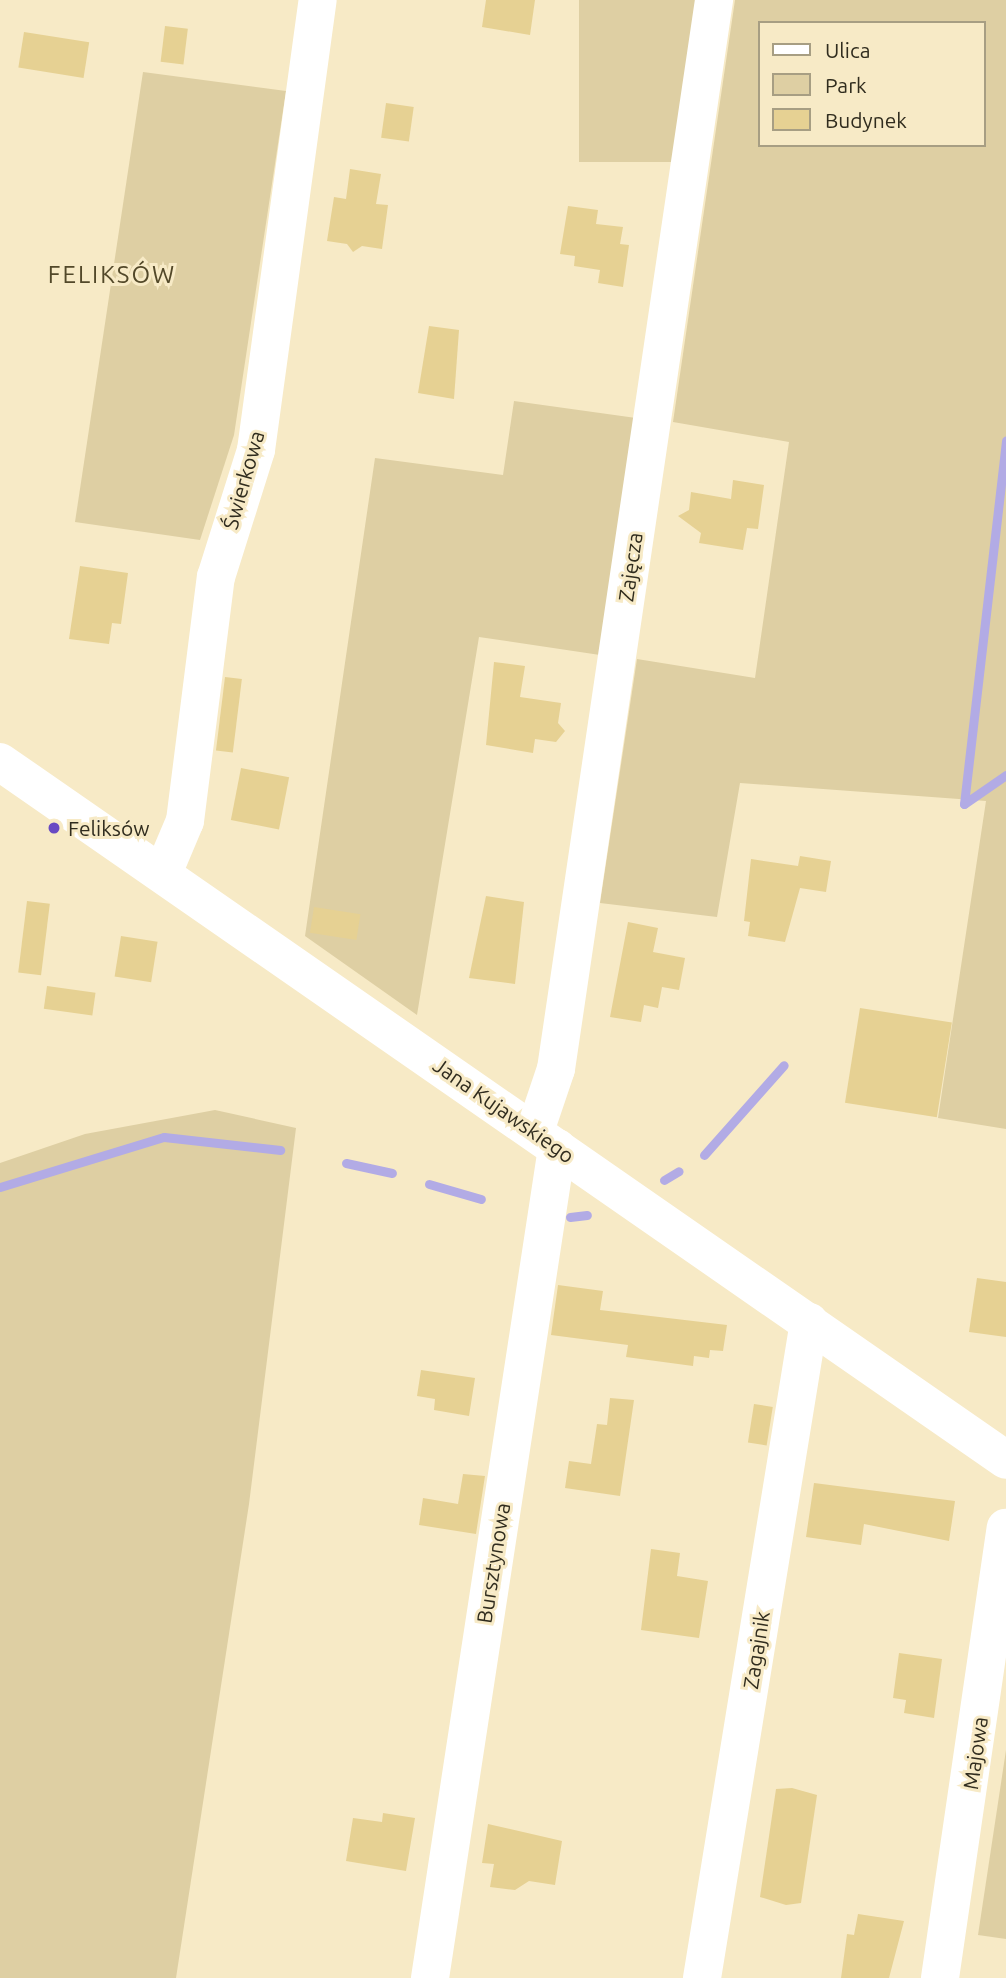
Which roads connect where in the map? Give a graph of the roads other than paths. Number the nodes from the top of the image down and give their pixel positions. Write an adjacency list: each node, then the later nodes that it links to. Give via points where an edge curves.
1 (318, 0): 4 (street, Świerkowa, via 256,450 216,577 185,821)
2 (714, 0): 5 (street, Zajęcza)
3 (0, 762): 4 (street, Jana Kujawskiego)
4 (163, 873): 5 (street, Jana Kujawskiego)
5 (546, 1139): 6 (street, Jana Kujawskiego); 9 (street, Bursztynowa)
6 (809, 1322): 7 (street, Jana Kujawskiego); 10 (street, Zagajnik)
7 (1006, 1460)
8 (1006, 1528): 11 (street, Majowa)
9 (430, 1978)
10 (702, 1978)
11 (940, 1978)

